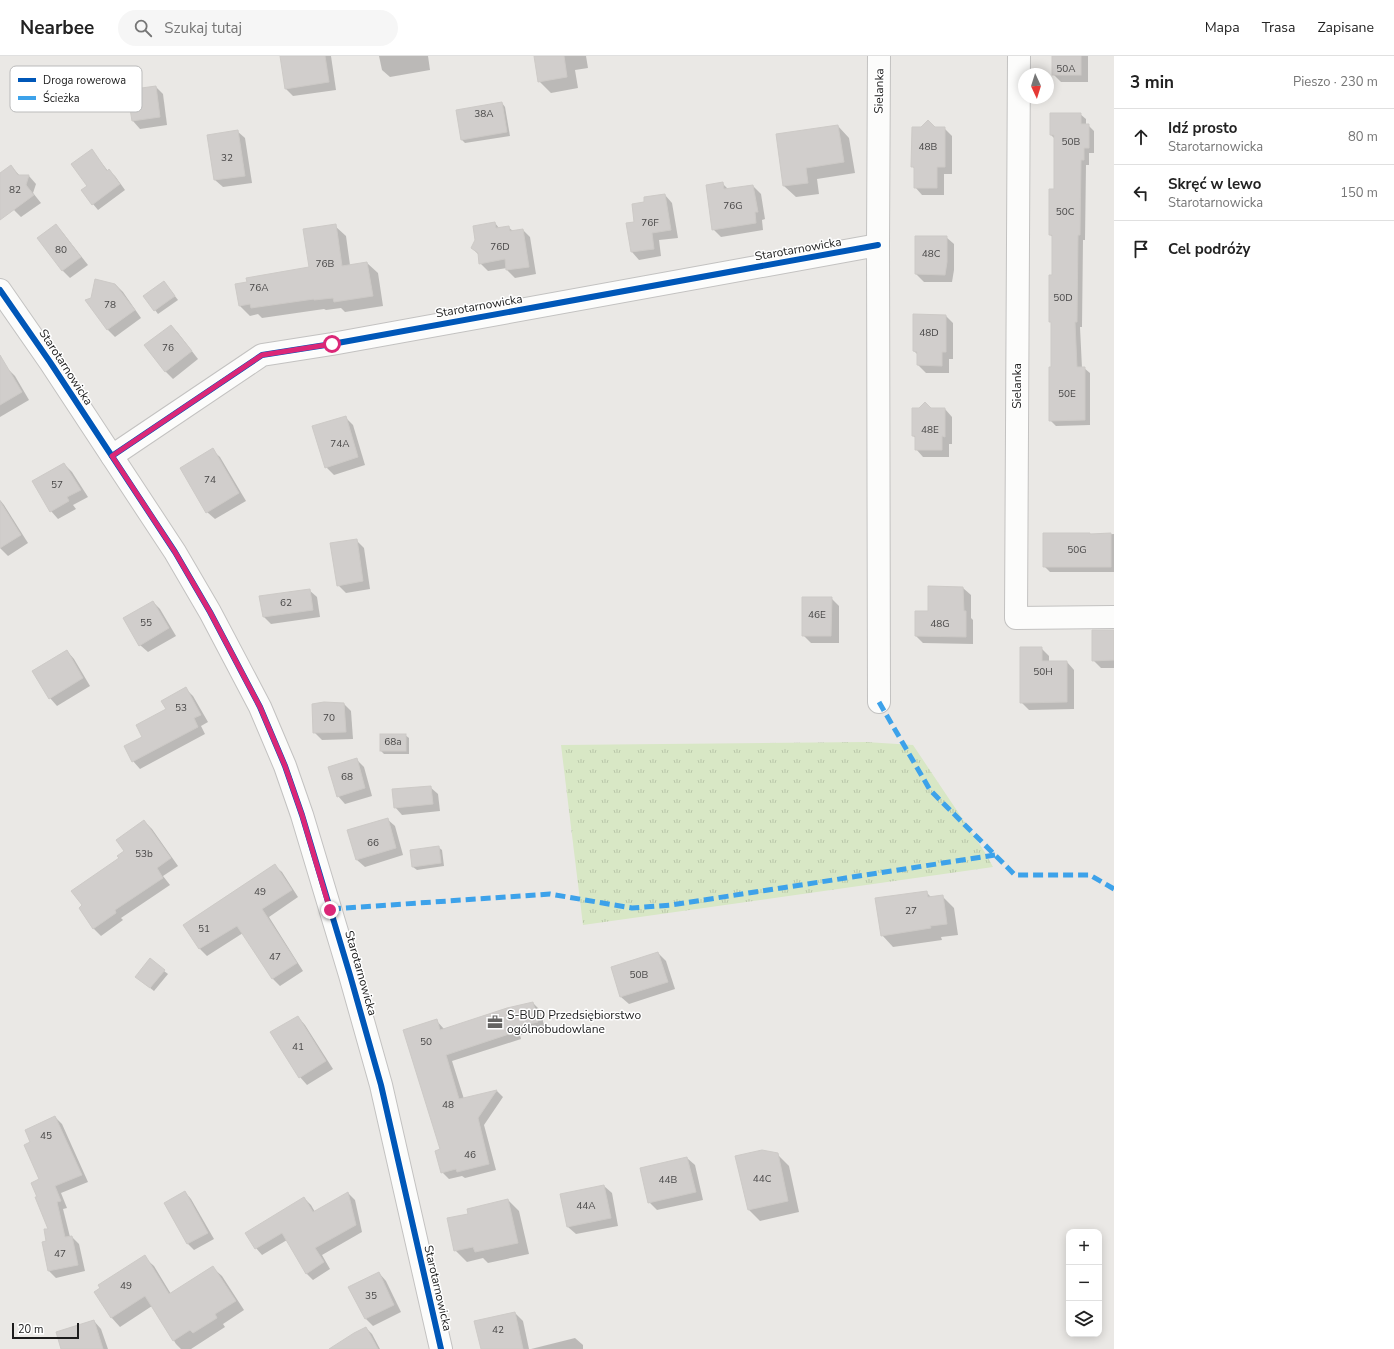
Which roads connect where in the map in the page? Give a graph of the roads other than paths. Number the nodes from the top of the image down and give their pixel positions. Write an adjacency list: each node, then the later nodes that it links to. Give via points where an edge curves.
1 (879, 56): 3 (street, Sielanka)
2 (1019, 56): 6 (street, Sielanka, via 1016,618)
3 (878, 245): 5 (street, Starotarnowicka, via 262,355); 7 (street, Sielanka)
4 (0, 290): 5 (street, Starotarnowicka)
5 (112, 456): 8 (street, Starotarnowicka, via 175,552 210,612 260,707 285,766 302,815 381,1085)
6 (1114, 617)
7 (880, 702)
8 (441, 1349)

